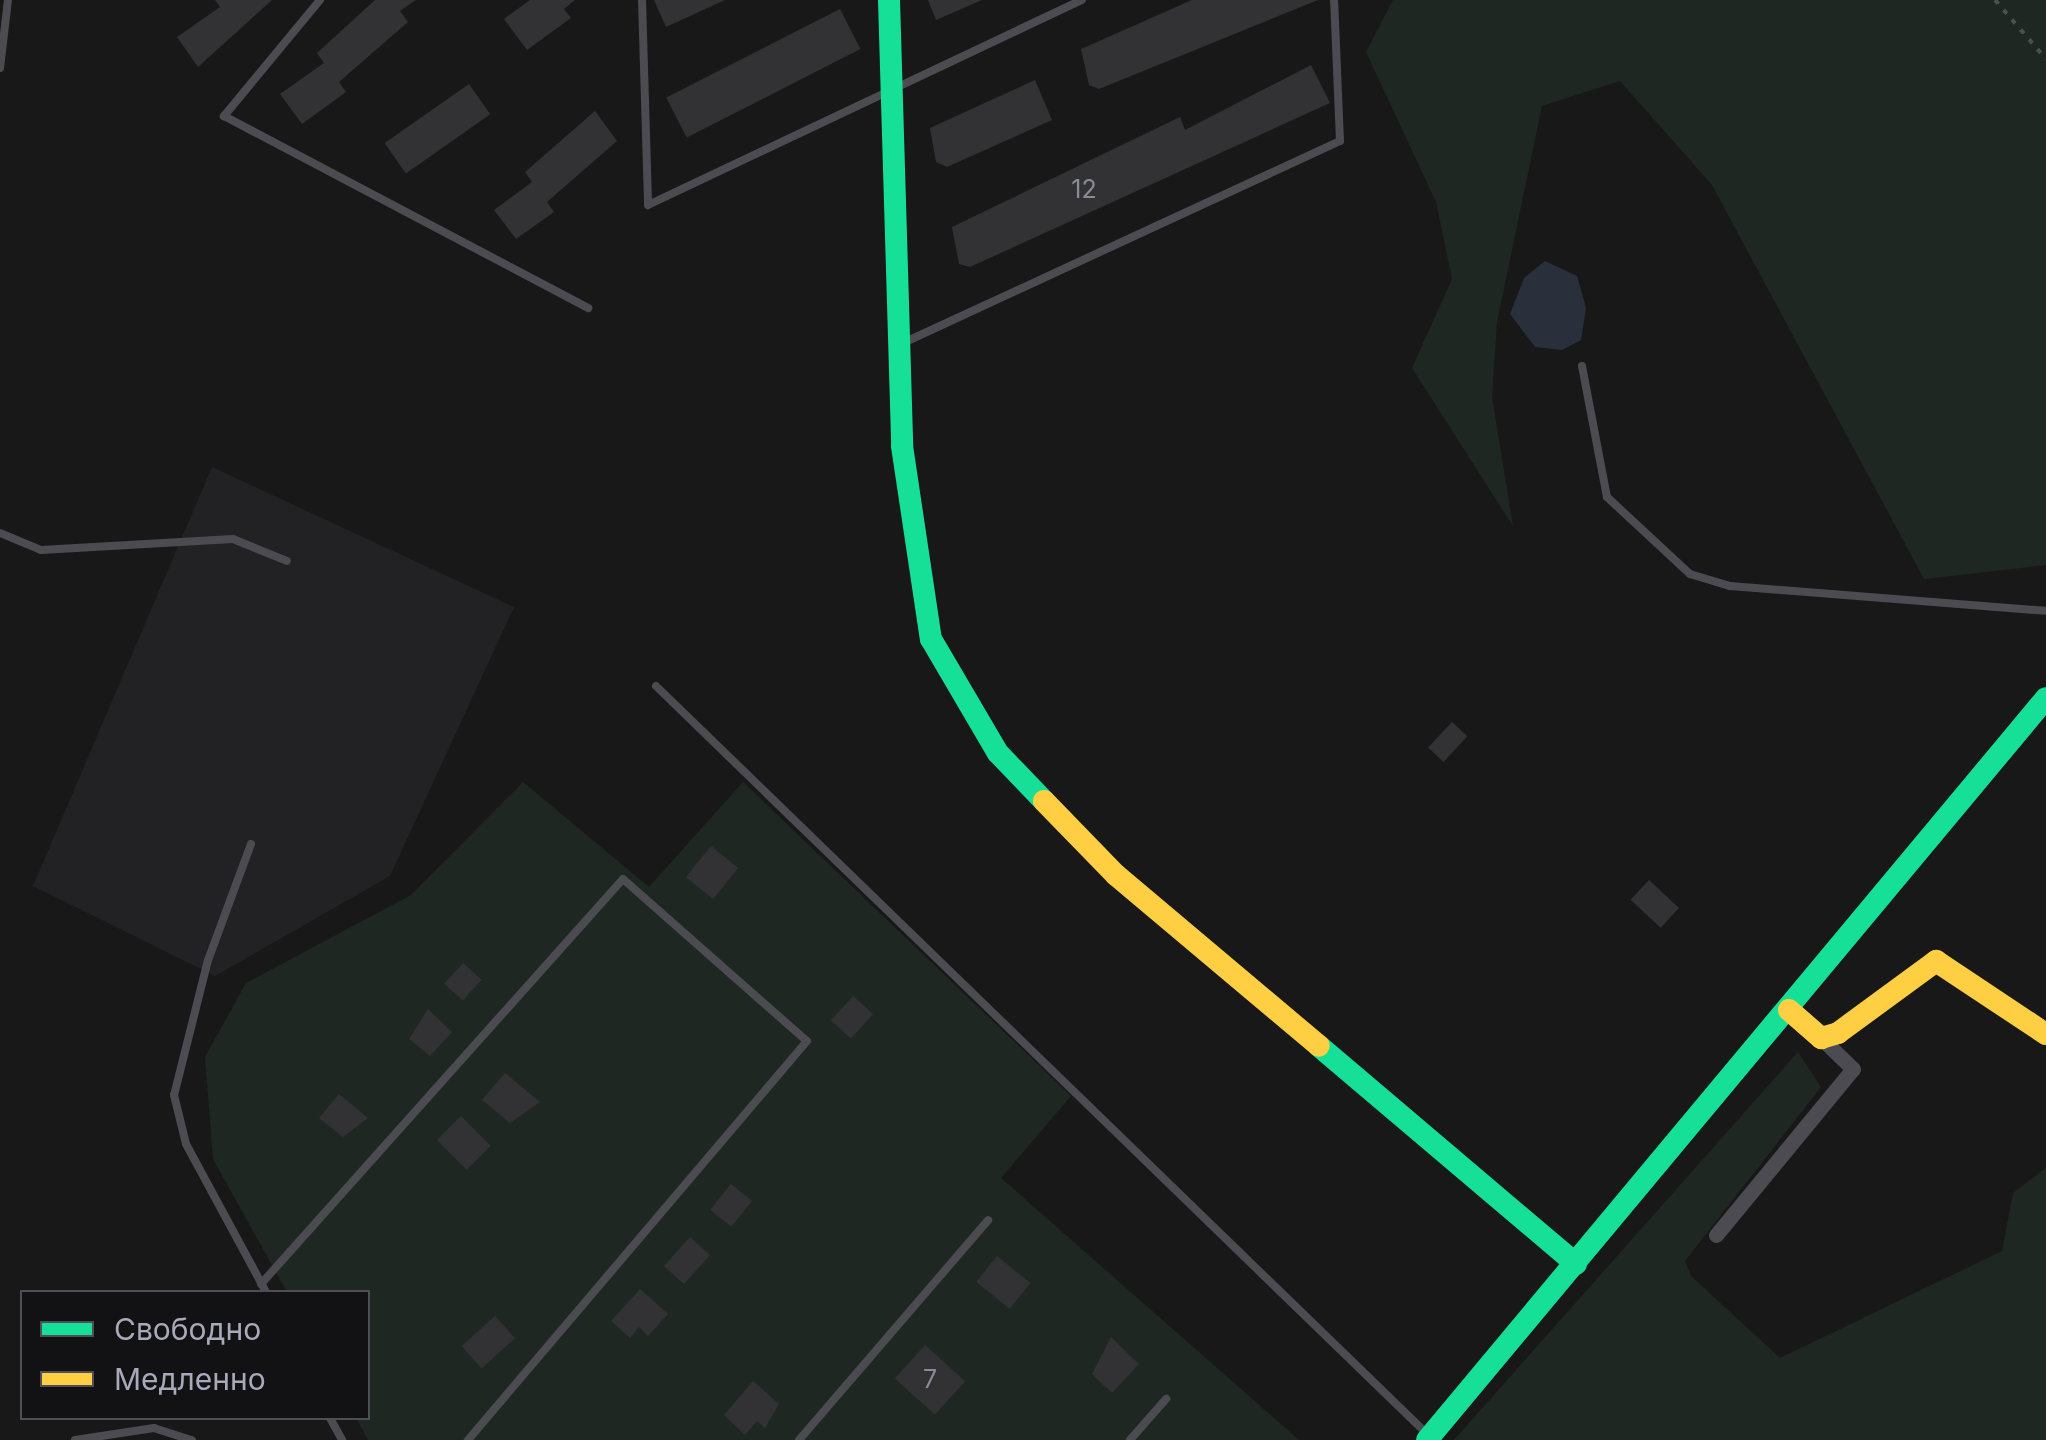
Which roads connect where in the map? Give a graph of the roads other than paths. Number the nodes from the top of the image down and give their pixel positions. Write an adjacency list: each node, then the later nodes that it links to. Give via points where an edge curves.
1 (8, 0): 7 (lane)
2 (320, 0): 9 (lane, via 224,116)
3 (642, 0): 8 (lane, via 648,205)
4 (888, 0): 8 (street)
5 (1082, 0): 8 (lane)
6 (1334, 0): 10 (lane, via 1340,141)
7 (0, 68)
8 (891, 86): 10 (street)
9 (588, 308)
10 (899, 345): 23 (street, via 902,446 931,639 998,753 1116,875)
11 (1582, 366): 14 (lane, via 1607,496 1690,574 1730,586)
12 (0, 533): 13 (lane, via 40,550 233,539)
13 (287, 561)
14 (2046, 611)
15 (656, 686): 26 (lane)
16 (2046, 698): 18 (street)
17 (252, 844): 24 (lane, via 208,960 174,1095 186,1144)
18 (1789, 1010): 20 (street); 23 (street)
19 (2046, 1034): 20 (street, via 1936,961)
20 (1821, 1038): 22 (street, via 1852,1068)
21 (988, 1220): 30 (lane)
22 (1716, 1235)
23 (1576, 1264): 26 (street)
24 (263, 1288): 29 (lane, via 623,879 807,1041)
25 (1166, 1398): 31 (lane)
26 (1428, 1438)
27 (76, 1440): 28 (lane, via 154,1428)
28 (192, 1440)
29 (468, 1440)
30 (799, 1440)
31 (1130, 1440)

